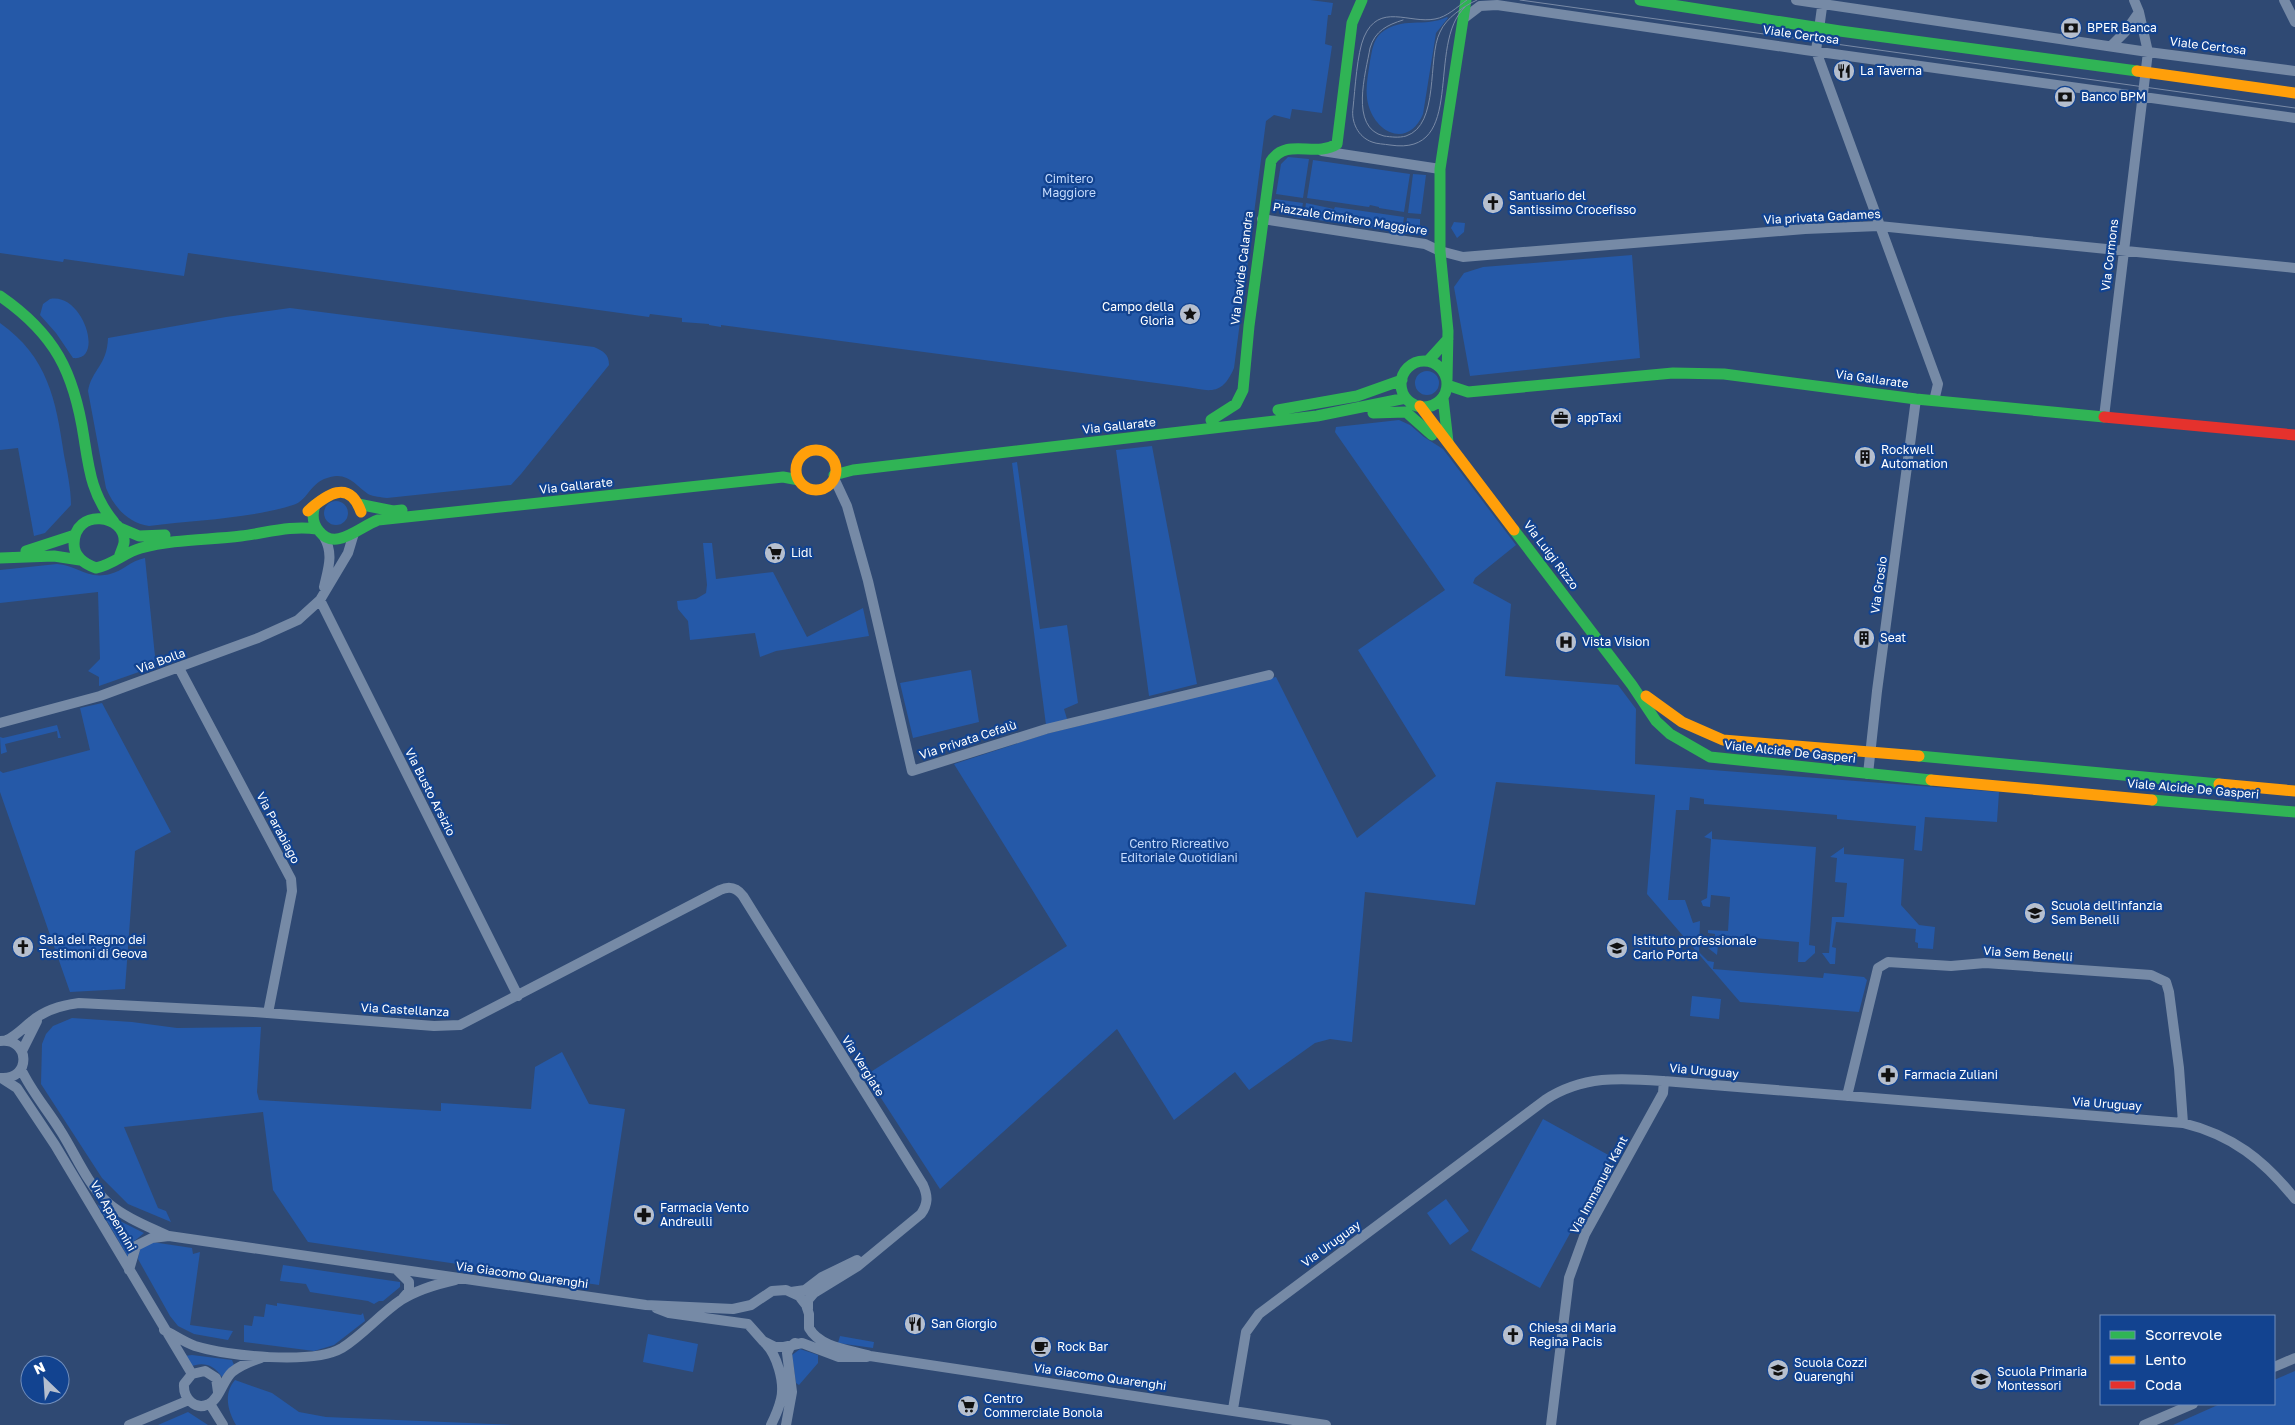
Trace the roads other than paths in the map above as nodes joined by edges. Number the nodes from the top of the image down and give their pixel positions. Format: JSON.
{"nodes":[{"id":1,"x":1362,"y":0,"type":"edge"},
{"id":2,"x":1466,"y":0,"type":"edge"},
{"id":3,"x":1640,"y":0,"type":"edge"},
{"id":4,"x":1796,"y":0,"type":"edge"},
{"id":5,"x":2134,"y":0,"type":"edge"},
{"id":6,"x":2284,"y":0,"type":"edge"},
{"id":7,"x":1822,"y":2,"type":"edge"},
{"id":8,"x":2139,"y":12,"type":"junction"},
{"id":9,"x":1462,"y":19,"type":"junction"},
{"id":10,"x":2295,"y":22,"type":"edge"},
{"id":11,"x":1818,"y":26,"type":"junction"},
{"id":12,"x":2110,"y":46,"type":"junction"},
{"id":13,"x":1816,"y":51,"type":"junction"},
{"id":14,"x":2148,"y":52,"type":"junction"},
{"id":15,"x":2295,"y":71,"type":"edge"},
{"id":16,"x":2146,"y":73,"type":"junction"},
{"id":17,"x":2295,"y":93,"type":"edge"},
{"id":18,"x":2142,"y":96,"type":"junction"},
{"id":19,"x":2295,"y":118,"type":"edge"},
{"id":20,"x":1321,"y":151,"type":"junction"},
{"id":21,"x":1440,"y":169,"type":"junction"},
{"id":22,"x":1262,"y":219,"type":"junction"},
{"id":23,"x":1879,"y":226,"type":"junction"},
{"id":24,"x":2124,"y":250,"type":"junction"},
{"id":25,"x":1440,"y":251,"type":"junction"},
{"id":26,"x":2295,"y":268,"type":"edge"},
{"id":27,"x":0,"y":296,"type":"edge"},
{"id":28,"x":1448,"y":340,"type":"junction"},
{"id":29,"x":1428,"y":361,"type":"junction"},
{"id":30,"x":1402,"y":380,"type":"junction"},
{"id":31,"x":1447,"y":382,"type":"junction"},
{"id":32,"x":1406,"y":398,"type":"junction"},
{"id":33,"x":1443,"y":398,"type":"junction"},
{"id":34,"x":1916,"y":399,"type":"junction"},
{"id":35,"x":1934,"y":401,"type":"junction"},
{"id":36,"x":1420,"y":406,"type":"junction"},
{"id":37,"x":1317,"y":416,"type":"junction"},
{"id":38,"x":2104,"y":417,"type":"junction"},
{"id":39,"x":1211,"y":420,"type":"junction"},
{"id":40,"x":2295,"y":435,"type":"edge"},
{"id":41,"x":1448,"y":442,"type":"junction"},
{"id":42,"x":834,"y":463,"type":"junction"},
{"id":43,"x":797,"y":467,"type":"junction"},
{"id":44,"x":88,"y":469,"type":"junction"},
{"id":45,"x":834,"y":476,"type":"junction"},
{"id":46,"x":799,"y":480,"type":"junction"},
{"id":47,"x":358,"y":504,"type":"junction"},
{"id":48,"x":316,"y":505,"type":"junction"},
{"id":49,"x":81,"y":525,"type":"junction"},
{"id":50,"x":117,"y":525,"type":"junction"},
{"id":51,"x":356,"y":531,"type":"junction"},
{"id":52,"x":320,"y":533,"type":"junction"},
{"id":53,"x":75,"y":535,"type":"junction"},
{"id":54,"x":0,"y":558,"type":"edge"},
{"id":55,"x":119,"y":558,"type":"junction"},
{"id":56,"x":80,"y":560,"type":"junction"},
{"id":57,"x":320,"y":600,"type":"junction"},
{"id":58,"x":179,"y":668,"type":"junction"},
{"id":59,"x":1269,"y":674,"type":"dead end"},
{"id":60,"x":1632,"y":685,"type":"junction"},
{"id":61,"x":0,"y":723,"type":"edge"},
{"id":62,"x":1871,"y":751,"type":"junction"},
{"id":63,"x":1868,"y":774,"type":"junction"},
{"id":64,"x":2295,"y":791,"type":"edge"},
{"id":65,"x":2295,"y":812,"type":"edge"},
{"id":66,"x":732,"y":888,"type":"joint"},
{"id":67,"x":518,"y":996,"type":"junction"},
{"id":68,"x":45,"y":1013,"type":"junction"},
{"id":69,"x":268,"y":1013,"type":"junction"},
{"id":70,"x":4,"y":1040,"type":"edge"},
{"id":71,"x":22,"y":1051,"type":"junction"},
{"id":72,"x":21,"y":1069,"type":"junction"},
{"id":73,"x":2,"y":1078,"type":"edge"},
{"id":74,"x":1664,"y":1081,"type":"junction"},
{"id":75,"x":1847,"y":1096,"type":"junction"},
{"id":76,"x":2183,"y":1123,"type":"junction"},
{"id":77,"x":88,"y":1179,"type":"joint"},
{"id":78,"x":2295,"y":1199,"type":"edge"},
{"id":79,"x":169,"y":1236,"type":"junction"},
{"id":80,"x":876,"y":1250,"type":"junction"},
{"id":81,"x":129,"y":1270,"type":"junction"},
{"id":82,"x":396,"y":1270,"type":"junction"},
{"id":83,"x":461,"y":1279,"type":"junction"},
{"id":84,"x":791,"y":1292,"type":"junction"},
{"id":85,"x":760,"y":1299,"type":"junction"},
{"id":86,"x":402,"y":1300,"type":"junction"},
{"id":87,"x":646,"y":1305,"type":"junction"},
{"id":88,"x":808,"y":1309,"type":"junction"},
{"id":89,"x":809,"y":1322,"type":"junction"},
{"id":90,"x":164,"y":1330,"type":"junction"},
{"id":91,"x":754,"y":1330,"type":"junction"},
{"id":92,"x":762,"y":1340,"type":"junction"},
{"id":93,"x":794,"y":1344,"type":"junction"},
{"id":94,"x":267,"y":1356,"type":"junction"},
{"id":95,"x":870,"y":1356,"type":"junction"},
{"id":96,"x":2295,"y":1358,"type":"edge"},
{"id":97,"x":2275,"y":1367,"type":"edge"},
{"id":98,"x":192,"y":1374,"type":"junction"},
{"id":99,"x":218,"y":1392,"type":"junction"},
{"id":100,"x":186,"y":1396,"type":"junction"},
{"id":101,"x":210,"y":1404,"type":"junction"},
{"id":102,"x":2192,"y":1405,"type":"edge"},
{"id":103,"x":1233,"y":1410,"type":"junction"},
{"id":104,"x":129,"y":1425,"type":"edge"},
{"id":105,"x":223,"y":1425,"type":"edge"},
{"id":106,"x":771,"y":1425,"type":"edge"},
{"id":107,"x":786,"y":1425,"type":"edge"},
{"id":108,"x":1326,"y":1425,"type":"edge"},
{"id":109,"x":1551,"y":1425,"type":"edge"},
{"id":110,"x":2144,"y":1425,"type":"edge"}],
"edges":[{"from":1,"to":20,"type":"main road"},
{"from":2,"to":9,"type":"main road","name":"Piazzale Cimitero Maggiore"},
{"from":3,"to":11,"type":"main road","name":"Viale Certosa"},
{"from":4,"to":7,"type":"street","name":"Viale Certosa"},
{"from":5,"to":8,"type":"street"},
{"from":6,"to":10,"type":"street"},
{"from":7,"to":11,"type":"street"},
{"from":7,"to":12,"type":"street","name":"Viale Certosa"},
{"from":8,"to":12,"type":"street"},
{"from":8,"to":14,"type":"street"},
{"from":9,"to":13,"type":"street","name":"Viale Certosa"},
{"from":9,"to":21,"type":"main road","name":"Piazzale Cimitero Maggiore"},
{"from":11,"to":13,"type":"street"},
{"from":11,"to":16,"type":"main road","name":"Viale Certosa"},
{"from":12,"to":14,"type":"street","name":"Viale Certosa"},
{"from":13,"to":18,"type":"street","name":"Viale Certosa"},
{"from":13,"to":23,"type":"street"},
{"from":14,"to":15,"type":"street","name":"Viale Certosa"},
{"from":14,"to":16,"type":"street"},
{"from":16,"to":17,"type":"main road","name":"Viale Certosa"},
{"from":16,"to":18,"type":"street"},
{"from":18,"to":19,"type":"street","name":"Viale Certosa"},
{"from":18,"to":24,"type":"street","name":"Via Cormons"},
{"from":20,"to":21,"type":"street"},
{"from":20,"to":22,"type":"main road","name":"Via Davide Calandra"},
{"from":21,"to":25,"type":"main road","name":"Piazzale Cimitero Maggiore"},
{"from":22,"to":25,"type":"street","name":"Piazzale Cimitero Maggiore"},
{"from":22,"to":39,"type":"main road","name":"Via Davide Calandra"},
{"from":23,"to":24,"type":"street","name":"Via privata Gadames"},
{"from":23,"to":25,"type":"street","name":"Via privata Gadames"},
{"from":23,"to":35,"type":"street"},
{"from":24,"to":26,"type":"street","name":"Via privata Gadames"},
{"from":24,"to":38,"type":"street","name":"Via Cormons"},
{"from":25,"to":28,"type":"main road"},
{"from":27,"to":44,"type":"main road"},
{"from":28,"to":29,"type":"main road"},
{"from":28,"to":31,"type":"main road"},
{"from":29,"to":30,"type":"main road","name":"Via Gallarate"},
{"from":29,"to":31,"type":"main road"},
{"from":30,"to":32,"type":"main road"},
{"from":30,"to":39,"type":"main road","name":"Via Gallarate"},
{"from":31,"to":33,"type":"main road"},
{"from":31,"to":34,"type":"main road","name":"Via Gallarate"},
{"from":32,"to":36,"type":"main road"},
{"from":32,"to":37,"type":"main road","name":"Via Gallarate"},
{"from":33,"to":36,"type":"main road"},
{"from":33,"to":41,"type":"main road"},
{"from":34,"to":35,"type":"main road","name":"Via Gallarate"},
{"from":34,"to":62,"type":"street","name":"Via Grosio"},
{"from":35,"to":38,"type":"main road","name":"Via Gallarate"},
{"from":36,"to":41,"type":"main road","name":"Via Luigi Rizzo"},
{"from":37,"to":41,"type":"main road"},
{"from":37,"to":45,"type":"main road","name":"Via Gallarate"},
{"from":38,"to":40,"type":"main road","name":"Via Gallarate"},
{"from":39,"to":42,"type":"main road","name":"Via Gallarate"},
{"from":41,"to":60,"type":"main road","name":"Via Luigi Rizzo"},
{"from":42,"to":43,"type":"main road"},
{"from":42,"to":45,"type":"main road"},
{"from":43,"to":46,"type":"main road"},
{"from":43,"to":47,"type":"main road","name":"Via Gallarate"},
{"from":44,"to":49,"type":"main road"},
{"from":44,"to":50,"type":"main road"},
{"from":45,"to":46,"type":"main road","name":"Via Gallarate"},
{"from":45,"to":59,"type":"street","name":"Via Privata Cefalù"},
{"from":46,"to":51,"type":"main road","name":"Via Gallarate"},
{"from":47,"to":48,"type":"main road","name":"Via Gallarate"},
{"from":47,"to":51,"type":"main road"},
{"from":48,"to":50,"type":"main road","name":"Via Gallarate"},
{"from":48,"to":52,"type":"main road"},
{"from":49,"to":50,"type":"main road","name":"Via Gallarate"},
{"from":49,"to":53,"type":"main road"},
{"from":50,"to":55,"type":"main road"},
{"from":51,"to":52,"type":"main road","name":"Via Gallarate"},
{"from":51,"to":57,"type":"street","name":"Via Bolla"},
{"from":52,"to":55,"type":"main road","name":"Via Gallarate"},
{"from":52,"to":57,"type":"street"},
{"from":53,"to":54,"type":"main road","name":"Via Gallarate"},
{"from":53,"to":56,"type":"main road"},
{"from":54,"to":56,"type":"main road","name":"Via Gallarate"},
{"from":55,"to":56,"type":"main road","name":"Via Gallarate"},
{"from":57,"to":58,"type":"street","name":"Via Bolla"},
{"from":57,"to":67,"type":"street","name":"Via Busto Arsizio"},
{"from":58,"to":61,"type":"street","name":"Via Bolla"},
{"from":58,"to":69,"type":"street","name":"Via Parabiago"},
{"from":60,"to":62,"type":"main road","name":"Viale Alcide De Gasperi"},
{"from":60,"to":63,"type":"main road","name":"Viale Alcide De Gasperi"},
{"from":62,"to":63,"type":"street","name":"Via Grosio"},
{"from":62,"to":64,"type":"main road","name":"Viale Alcide De Gasperi"},
{"from":63,"to":65,"type":"main road","name":"Viale Alcide De Gasperi"},
{"from":66,"to":67,"type":"street","name":"Via Castellanza"},
{"from":66,"to":80,"type":"street","name":"Via Vergiate"},
{"from":67,"to":69,"type":"street","name":"Via Castellanza"},
{"from":68,"to":69,"type":"street","name":"Via Castellanza"},
{"from":68,"to":70,"type":"street","name":"Via Castellanza"},
{"from":68,"to":71,"type":"street"},
{"from":70,"to":71,"type":"street","name":"Via Castellanza"},
{"from":71,"to":72,"type":"street"},
{"from":72,"to":73,"type":"street","name":"Via Appennini"},
{"from":72,"to":77,"type":"street","name":"Via Appennini"},
{"from":73,"to":81,"type":"street","name":"Via Appennini"},
{"from":74,"to":75,"type":"street","name":"Via Uruguay"},
{"from":74,"to":103,"type":"street","name":"Via Uruguay"},
{"from":74,"to":109,"type":"street","name":"Via Immanuel Kant"},
{"from":75,"to":76,"type":"street","name":"Via Uruguay"},
{"from":75,"to":76,"type":"street","name":"Via Sem Benelli"},
{"from":76,"to":78,"type":"street","name":"Via Uruguay"},
{"from":77,"to":79,"type":"street","name":"Via Giacomo Quarenghi"},
{"from":79,"to":81,"type":"street","name":"Via Giacomo Quarenghi"},
{"from":79,"to":82,"type":"street","name":"Via Giacomo Quarenghi"},
{"from":80,"to":84,"type":"street","name":"Via Vergiate"},
{"from":80,"to":88,"type":"street","name":"Via Vergiate"},
{"from":81,"to":90,"type":"street","name":"Via Appennini"},
{"from":82,"to":83,"type":"street","name":"Via Giacomo Quarenghi"},
{"from":82,"to":86,"type":"street"},
{"from":83,"to":86,"type":"street"},
{"from":83,"to":87,"type":"street","name":"Via Giacomo Quarenghi"},
{"from":84,"to":85,"type":"street","name":"Via Giacomo Quarenghi"},
{"from":84,"to":88,"type":"street"},
{"from":85,"to":87,"type":"street","name":"Via Giacomo Quarenghi"},
{"from":85,"to":91,"type":"street"},
{"from":86,"to":94,"type":"street"},
{"from":87,"to":91,"type":"street","name":"Via Giacomo Quarenghi"},
{"from":88,"to":89,"type":"street"},
{"from":89,"to":93,"type":"street"},
{"from":89,"to":95,"type":"street","name":"Via Giacomo Quarenghi"},
{"from":90,"to":94,"type":"street"},
{"from":90,"to":98,"type":"street","name":"Via Appennini"},
{"from":91,"to":92,"type":"street"},
{"from":92,"to":93,"type":"street","name":"Via Giacomo Quarenghi"},
{"from":92,"to":106,"type":"street"},
{"from":93,"to":95,"type":"street","name":"Via Giacomo Quarenghi"},
{"from":93,"to":107,"type":"street"},
{"from":94,"to":99,"type":"street"},
{"from":95,"to":103,"type":"street","name":"Via Giacomo Quarenghi"},
{"from":96,"to":97,"type":"street"},
{"from":98,"to":99,"type":"street"},
{"from":98,"to":100,"type":"street"},
{"from":99,"to":101,"type":"street"},
{"from":100,"to":101,"type":"street"},
{"from":100,"to":104,"type":"street"},
{"from":101,"to":105,"type":"street"},
{"from":102,"to":110,"type":"street"},
{"from":103,"to":108,"type":"street","name":"Via Giacomo Quarenghi"}]}
